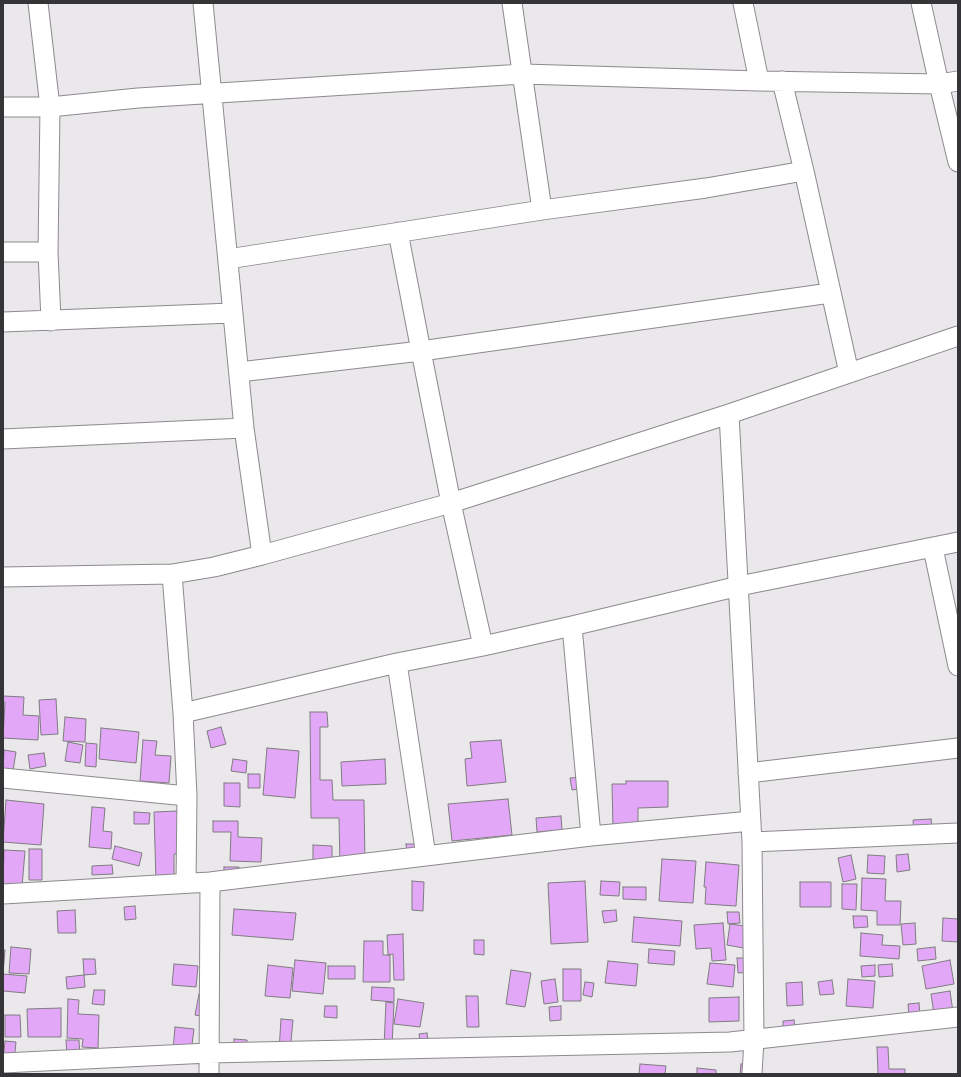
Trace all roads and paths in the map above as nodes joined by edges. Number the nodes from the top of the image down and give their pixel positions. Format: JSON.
{"nodes":[{"id":1,"x":38,"y":3,"type":"edge"},
{"id":2,"x":203,"y":3,"type":"edge"},
{"id":3,"x":512,"y":3,"type":"edge"},
{"id":4,"x":743,"y":3,"type":"edge"},
{"id":5,"x":922,"y":3,"type":"edge"},
{"id":6,"x":523,"y":74,"type":"junction"},
{"id":7,"x":760,"y":81,"type":"junction"},
{"id":8,"x":782,"y":81,"type":"junction"},
{"id":9,"x":958,"y":81,"type":"edge"},
{"id":10,"x":939,"y":84,"type":"junction"},
{"id":11,"x":212,"y":94,"type":"junction"},
{"id":12,"x":3,"y":107,"type":"edge"},
{"id":13,"x":50,"y":107,"type":"junction"},
{"id":14,"x":958,"y":162,"type":"edge"},
{"id":15,"x":804,"y":171,"type":"junction"},
{"id":16,"x":542,"y":210,"type":"junction"},
{"id":17,"x":398,"y":232,"type":"junction"},
{"id":18,"x":3,"y":252,"type":"edge"},
{"id":19,"x":48,"y":252,"type":"junction"},
{"id":20,"x":228,"y":259,"type":"junction"},
{"id":21,"x":830,"y":293,"type":"junction"},
{"id":22,"x":232,"y":313,"type":"junction"},
{"id":23,"x":50,"y":321,"type":"junction"},
{"id":24,"x":3,"y":322,"type":"edge"},
{"id":25,"x":958,"y":336,"type":"edge"},
{"id":26,"x":421,"y":351,"type":"junction"},
{"id":27,"x":239,"y":372,"type":"junction"},
{"id":28,"x":849,"y":373,"type":"junction"},
{"id":29,"x":729,"y":414,"type":"junction"},
{"id":30,"x":244,"y":428,"type":"junction"},
{"id":31,"x":3,"y":439,"type":"edge"},
{"id":32,"x":451,"y":503,"type":"junction"},
{"id":33,"x":958,"y":542,"type":"edge"},
{"id":34,"x":933,"y":548,"type":"junction"},
{"id":35,"x":262,"y":556,"type":"junction"},
{"id":36,"x":172,"y":574,"type":"junction"},
{"id":37,"x":3,"y":577,"type":"edge"},
{"id":38,"x":738,"y":586,"type":"junction"},
{"id":39,"x":572,"y":626,"type":"junction"},
{"id":40,"x":483,"y":646,"type":"junction"},
{"id":41,"x":398,"y":663,"type":"junction"},
{"id":42,"x":958,"y":666,"type":"edge"},
{"id":43,"x":184,"y":713,"type":"junction"},
{"id":44,"x":958,"y":748,"type":"edge"},
{"id":45,"x":748,"y":774,"type":"junction"},
{"id":46,"x":3,"y":778,"type":"edge"},
{"id":47,"x":187,"y":796,"type":"junction"},
{"id":48,"x":751,"y":821,"type":"junction"},
{"id":49,"x":958,"y":833,"type":"edge"},
{"id":50,"x":591,"y":836,"type":"junction"},
{"id":51,"x":752,"y":842,"type":"junction"},
{"id":52,"x":426,"y":856,"type":"junction"},
{"id":53,"x":210,"y":882,"type":"junction"},
{"id":54,"x":186,"y":883,"type":"junction"},
{"id":55,"x":3,"y":894,"type":"edge"},
{"id":56,"x":958,"y":1017,"type":"edge"},
{"id":57,"x":754,"y":1040,"type":"junction"},
{"id":58,"x":209,"y":1053,"type":"junction"},
{"id":59,"x":3,"y":1063,"type":"edge"},
{"id":60,"x":209,"y":1074,"type":"edge"},
{"id":61,"x":752,"y":1074,"type":"edge"}],
"edges":[{"from":1,"to":13,"type":"street"},
{"from":2,"to":11,"type":"street"},
{"from":3,"to":6,"type":"street"},
{"from":4,"to":7,"type":"street"},
{"from":5,"to":10,"type":"street"},
{"from":6,"to":7,"type":"street"},
{"from":6,"to":11,"type":"street"},
{"from":6,"to":16,"type":"street"},
{"from":7,"to":8,"type":"street"},
{"from":8,"to":10,"type":"street"},
{"from":8,"to":15,"type":"street"},
{"from":9,"to":10,"type":"street"},
{"from":10,"to":14,"type":"street"},
{"from":11,"to":13,"type":"street"},
{"from":11,"to":20,"type":"street"},
{"from":12,"to":13,"type":"street"},
{"from":13,"to":19,"type":"street"},
{"from":15,"to":16,"type":"street"},
{"from":15,"to":21,"type":"street"},
{"from":16,"to":17,"type":"street"},
{"from":17,"to":20,"type":"street"},
{"from":17,"to":26,"type":"street"},
{"from":18,"to":19,"type":"street"},
{"from":19,"to":23,"type":"street"},
{"from":20,"to":22,"type":"street"},
{"from":21,"to":26,"type":"street"},
{"from":21,"to":28,"type":"street"},
{"from":22,"to":23,"type":"street"},
{"from":22,"to":27,"type":"street"},
{"from":23,"to":24,"type":"street"},
{"from":25,"to":28,"type":"street"},
{"from":26,"to":27,"type":"street"},
{"from":26,"to":32,"type":"street"},
{"from":27,"to":30,"type":"street"},
{"from":28,"to":29,"type":"street"},
{"from":29,"to":32,"type":"street"},
{"from":29,"to":38,"type":"street"},
{"from":30,"to":31,"type":"street"},
{"from":30,"to":35,"type":"street"},
{"from":32,"to":35,"type":"street"},
{"from":32,"to":40,"type":"street"},
{"from":33,"to":34,"type":"street"},
{"from":34,"to":38,"type":"street"},
{"from":34,"to":42,"type":"street"},
{"from":35,"to":36,"type":"street"},
{"from":36,"to":37,"type":"street"},
{"from":36,"to":43,"type":"street"},
{"from":38,"to":39,"type":"street"},
{"from":38,"to":45,"type":"street"},
{"from":39,"to":40,"type":"street"},
{"from":39,"to":50,"type":"street"},
{"from":40,"to":41,"type":"street"},
{"from":41,"to":43,"type":"street"},
{"from":41,"to":52,"type":"street"},
{"from":43,"to":47,"type":"street"},
{"from":44,"to":45,"type":"street"},
{"from":45,"to":48,"type":"street"},
{"from":46,"to":47,"type":"street"},
{"from":47,"to":54,"type":"street"},
{"from":48,"to":50,"type":"street"},
{"from":48,"to":51,"type":"street"},
{"from":49,"to":51,"type":"street"},
{"from":50,"to":52,"type":"street"},
{"from":51,"to":57,"type":"street"},
{"from":52,"to":53,"type":"street"},
{"from":53,"to":54,"type":"street"},
{"from":53,"to":58,"type":"street"},
{"from":54,"to":55,"type":"street"},
{"from":56,"to":57,"type":"street"},
{"from":57,"to":58,"type":"street"},
{"from":57,"to":61,"type":"street"},
{"from":58,"to":59,"type":"street"},
{"from":58,"to":60,"type":"street"}]}
